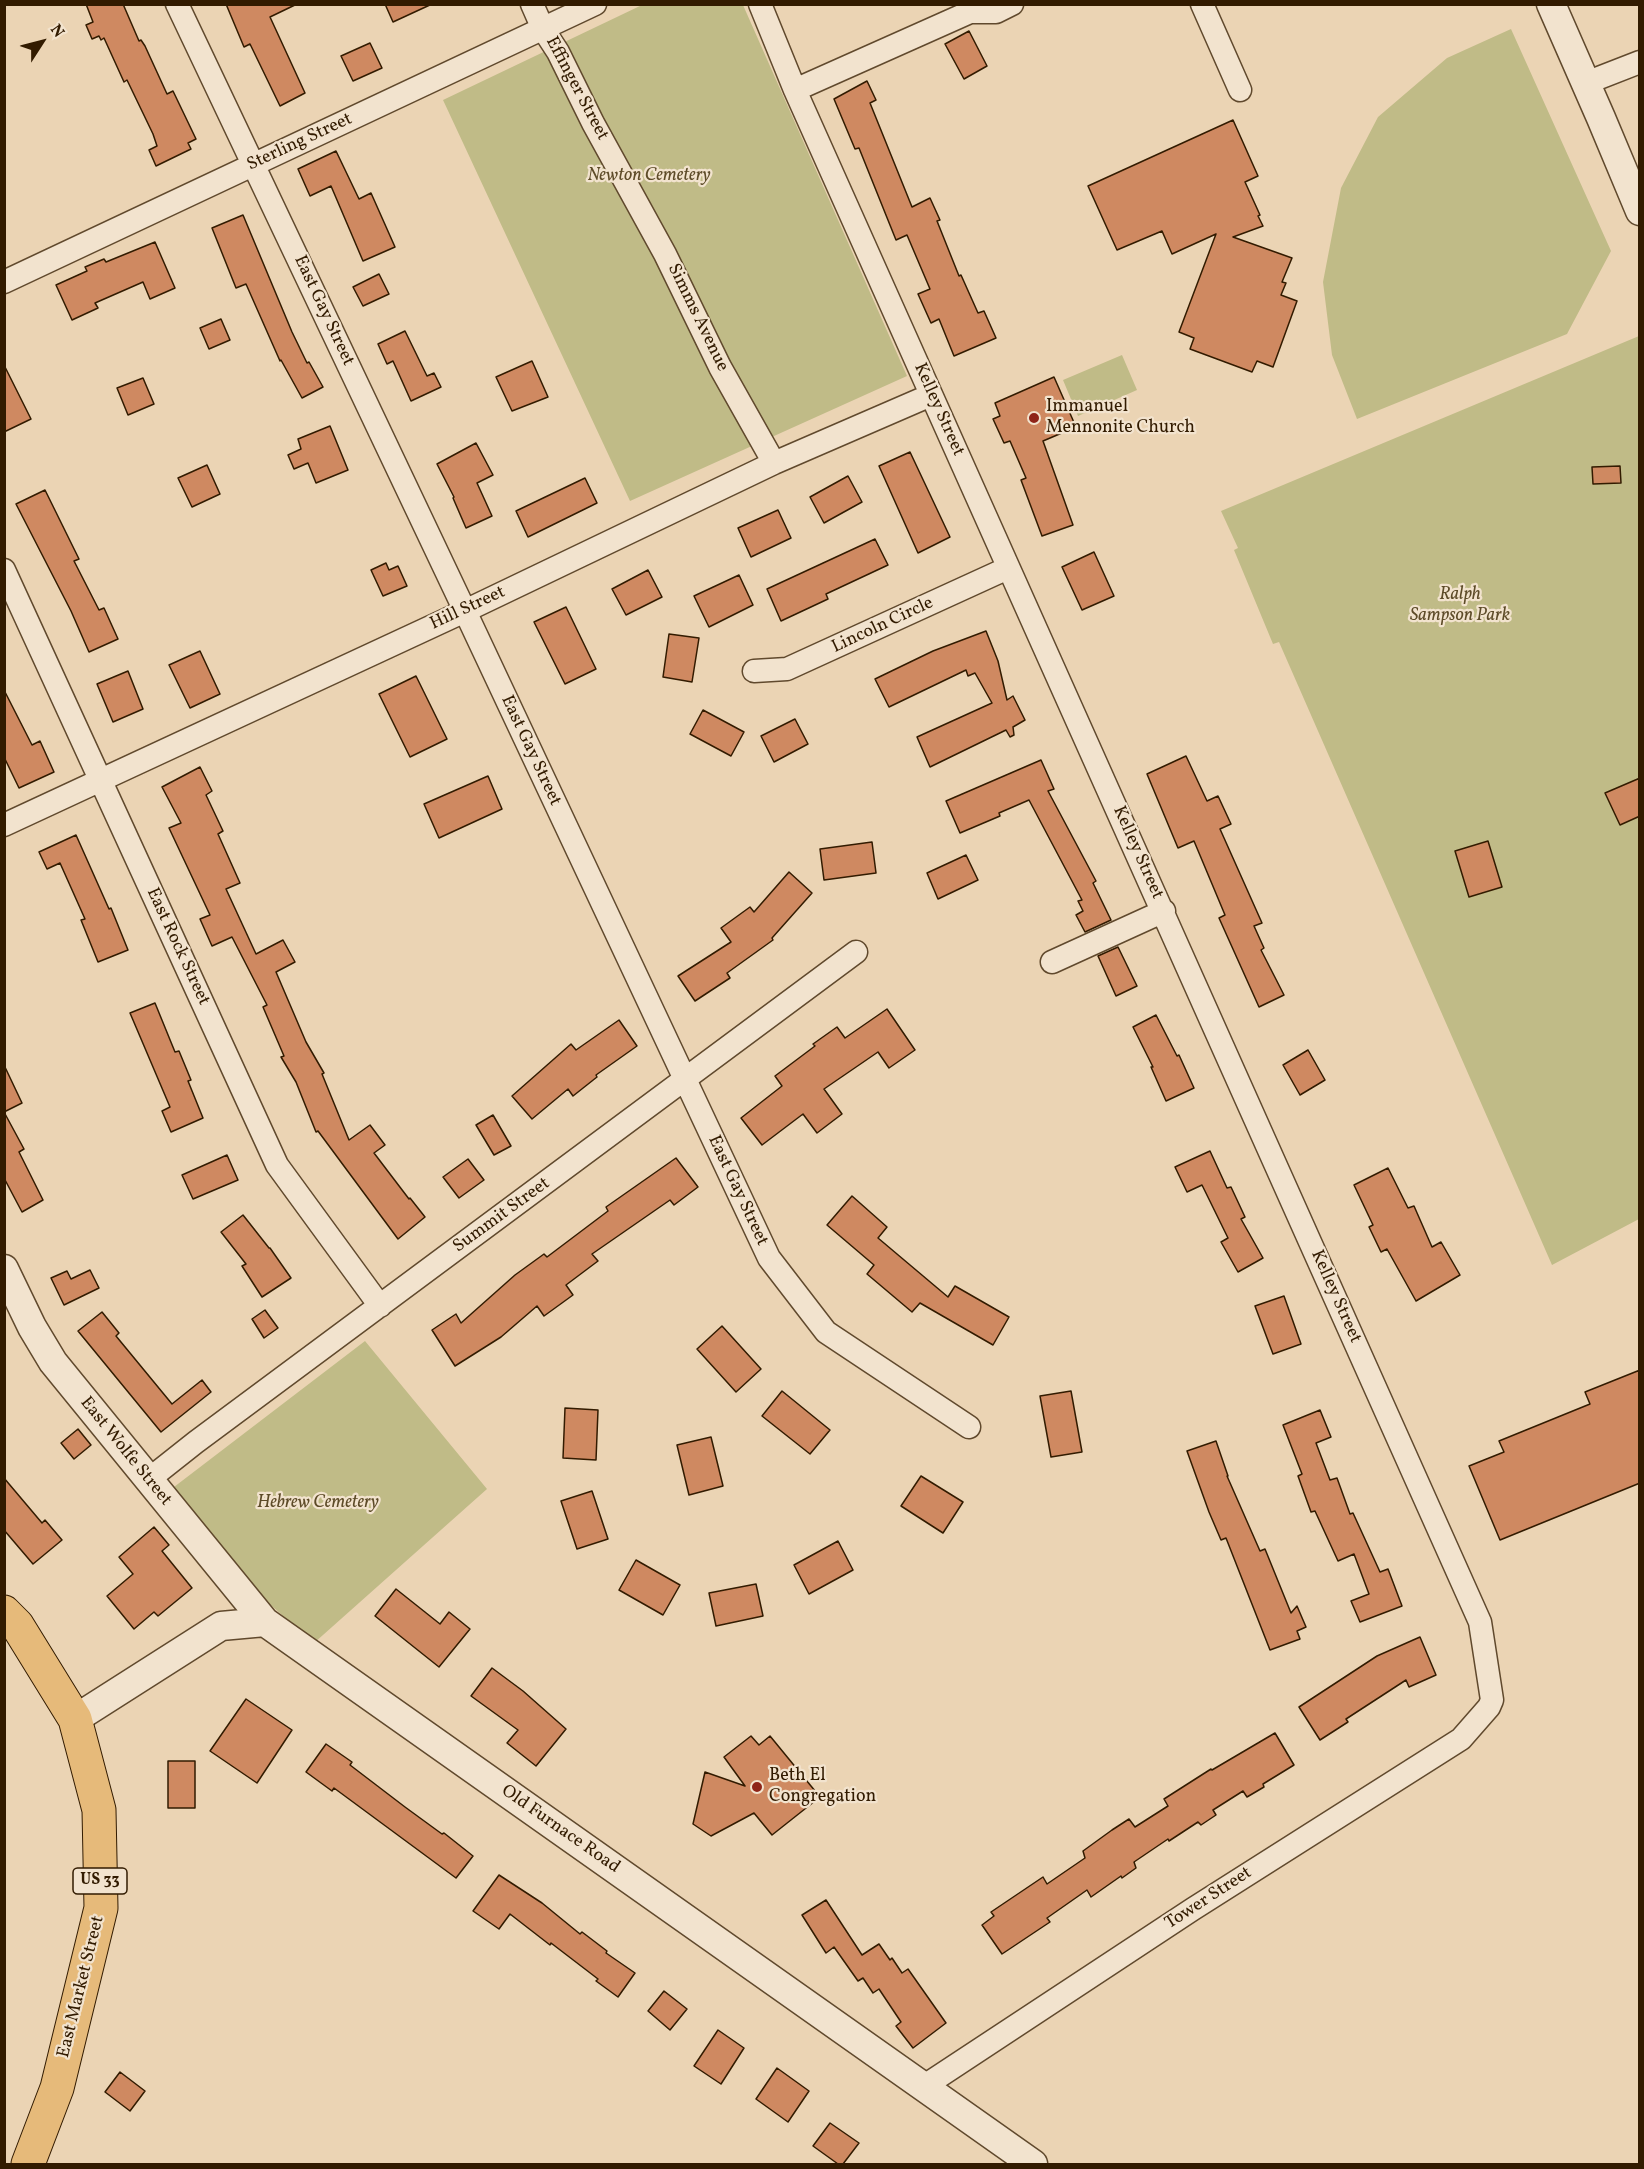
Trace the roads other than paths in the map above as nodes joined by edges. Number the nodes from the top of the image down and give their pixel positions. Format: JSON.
{"nodes":[{"id":1,"x":177,"y":4,"type":"edge"},
{"id":2,"x":532,"y":4,"type":"edge"},
{"id":3,"x":595,"y":4,"type":"edge"},
{"id":4,"x":760,"y":4,"type":"edge"},
{"id":5,"x":1012,"y":4,"type":"edge"},
{"id":6,"x":1202,"y":4,"type":"edge"},
{"id":7,"x":1551,"y":4,"type":"edge"},
{"id":8,"x":543,"y":29,"type":"junction"},
{"id":9,"x":1640,"y":62,"type":"edge"},
{"id":10,"x":1586,"y":83,"type":"junction"},
{"id":11,"x":795,"y":90,"type":"junction"},
{"id":12,"x":1240,"y":90,"type":"dead end"},
{"id":13,"x":254,"y":165,"type":"junction"},
{"id":14,"x":621,"y":173,"type":"joint"},
{"id":15,"x":1640,"y":211,"type":"edge"},
{"id":16,"x":4,"y":282,"type":"edge"},
{"id":17,"x":931,"y":395,"type":"junction"},
{"id":18,"x":774,"y":463,"type":"junction"},
{"id":19,"x":1008,"y":568,"type":"junction"},
{"id":20,"x":4,"y":570,"type":"edge"},
{"id":21,"x":465,"y":611,"type":"junction"},
{"id":22,"x":754,"y":671,"type":"dead end"},
{"id":23,"x":101,"y":780,"type":"junction"},
{"id":24,"x":4,"y":825,"type":"edge"},
{"id":25,"x":1164,"y":911,"type":"junction"},
{"id":26,"x":856,"y":952,"type":"dead end"},
{"id":27,"x":1052,"y":962,"type":"dead end"},
{"id":28,"x":685,"y":1081,"type":"junction"},
{"id":29,"x":4,"y":1269,"type":"edge"},
{"id":30,"x":380,"y":1306,"type":"junction"},
{"id":31,"x":969,"y":1427,"type":"dead end"},
{"id":32,"x":148,"y":1480,"type":"junction"},
{"id":33,"x":4,"y":1612,"type":"edge"},
{"id":34,"x":265,"y":1622,"type":"junction"},
{"id":35,"x":1489,"y":1707,"type":"joint"},
{"id":36,"x":75,"y":1719,"type":"junction"},
{"id":37,"x":925,"y":2088,"type":"junction"},
{"id":38,"x":28,"y":2164,"type":"edge"},
{"id":39,"x":1033,"y":2164,"type":"edge"}],
"edges":[{"from":1,"to":13,"type":"street","name":"East Gay Street"},
{"from":2,"to":8,"type":"street","name":"Effinger Street"},
{"from":3,"to":8,"type":"street","name":"Sterling Street"},
{"from":4,"to":11,"type":"street","name":"Kelley Street"},
{"from":5,"to":11,"type":"street"},
{"from":6,"to":12,"type":"street"},
{"from":7,"to":10,"type":"street"},
{"from":8,"to":13,"type":"street","name":"Sterling Street"},
{"from":8,"to":14,"type":"street","name":"Effinger Street"},
{"from":9,"to":10,"type":"street"},
{"from":10,"to":15,"type":"street"},
{"from":11,"to":17,"type":"street","name":"Kelley Street"},
{"from":13,"to":16,"type":"street","name":"Sterling Street"},
{"from":13,"to":21,"type":"street","name":"East Gay Street"},
{"from":14,"to":18,"type":"street","name":"Simms Avenue"},
{"from":17,"to":18,"type":"street","name":"Hill Street"},
{"from":17,"to":19,"type":"street","name":"Kelley Street"},
{"from":18,"to":21,"type":"street","name":"Hill Street"},
{"from":19,"to":22,"type":"street","name":"Lincoln Circle"},
{"from":19,"to":25,"type":"street","name":"Kelley Street"},
{"from":20,"to":23,"type":"street","name":"East Rock Street"},
{"from":21,"to":23,"type":"street","name":"Hill Street"},
{"from":21,"to":28,"type":"street","name":"East Gay Street"},
{"from":23,"to":24,"type":"street","name":"Hill Street"},
{"from":23,"to":30,"type":"street","name":"East Rock Street"},
{"from":25,"to":27,"type":"street"},
{"from":25,"to":35,"type":"street","name":"Kelley Street"},
{"from":26,"to":28,"type":"street","name":"Summit Street"},
{"from":28,"to":30,"type":"street","name":"Summit Street"},
{"from":28,"to":31,"type":"street","name":"East Gay Street"},
{"from":29,"to":32,"type":"street","name":"East Wolfe Street"},
{"from":30,"to":32,"type":"street","name":"Summit Street"},
{"from":32,"to":34,"type":"street","name":"East Wolfe Street"},
{"from":33,"to":36,"type":"main road","name":"East Market Street","number":"US 33"},
{"from":34,"to":36,"type":"street"},
{"from":34,"to":37,"type":"street","name":"Old Furnace Road"},
{"from":35,"to":37,"type":"street","name":"Tower Street"},
{"from":36,"to":38,"type":"main road","name":"East Market Street","number":"US 33"},
{"from":37,"to":39,"type":"street","name":"Old Furnace Road"}]}
